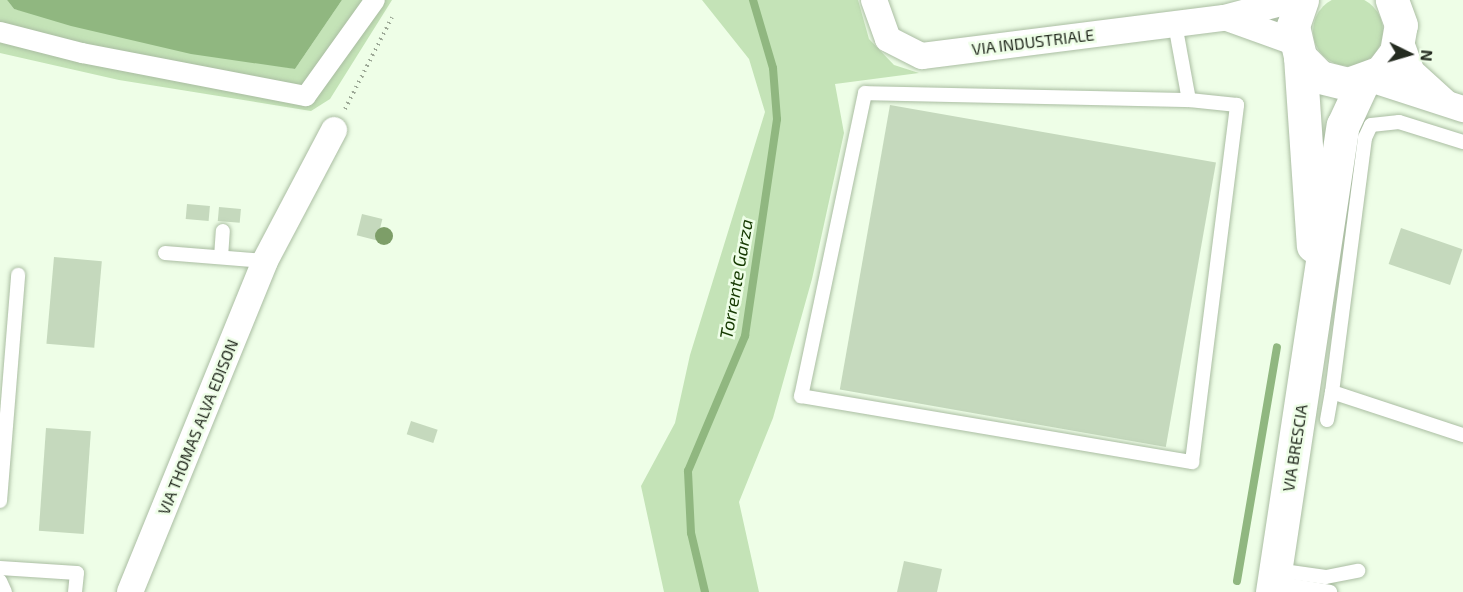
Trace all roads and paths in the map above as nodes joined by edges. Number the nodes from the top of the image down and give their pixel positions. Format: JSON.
{"nodes":[{"id":1,"x":375,"y":0,"type":"edge"},
{"id":2,"x":874,"y":0,"type":"edge"},
{"id":3,"x":1292,"y":0,"type":"edge"},
{"id":4,"x":1302,"y":0,"type":"edge"},
{"id":5,"x":1392,"y":0,"type":"edge"},
{"id":6,"x":394,"y":13,"type":"dead end"},
{"id":7,"x":1224,"y":18,"type":"junction"},
{"id":8,"x":1175,"y":24,"type":"junction"},
{"id":9,"x":0,"y":32,"type":"edge"},
{"id":10,"x":1400,"y":40,"type":"junction"},
{"id":11,"x":1297,"y":50,"type":"junction"},
{"id":12,"x":1366,"y":80,"type":"junction"},
{"id":13,"x":1189,"y":100,"type":"junction"},
{"id":14,"x":1458,"y":109,"type":"edge"},
{"id":15,"x":334,"y":130,"type":"joint"},
{"id":16,"x":1463,"y":142,"type":"edge"},
{"id":17,"x":223,"y":231,"type":"dead end"},
{"id":18,"x":165,"y":253,"type":"dead end"},
{"id":19,"x":221,"y":257,"type":"junction"},
{"id":20,"x":265,"y":261,"type":"junction"},
{"id":21,"x":18,"y":275,"type":"dead end"},
{"id":22,"x":1317,"y":304,"type":"junction"},
{"id":23,"x":0,"y":311,"type":"edge"},
{"id":24,"x":15,"y":312,"type":"junction"},
{"id":25,"x":1332,"y":392,"type":"junction"},
{"id":26,"x":1327,"y":420,"type":"dead end"},
{"id":27,"x":1463,"y":435,"type":"edge"},
{"id":28,"x":1,"y":473,"type":"edge"},
{"id":29,"x":0,"y":501,"type":"edge"},
{"id":30,"x":0,"y":568,"type":"edge"},
{"id":31,"x":1358,"y":570,"type":"dead end"},
{"id":32,"x":0,"y":581,"type":"edge"},
{"id":33,"x":1274,"y":582,"type":"edge"},
{"id":34,"x":4,"y":592,"type":"edge"},
{"id":35,"x":75,"y":592,"type":"edge"},
{"id":36,"x":130,"y":592,"type":"edge"},
{"id":37,"x":1330,"y":592,"type":"edge"}],
"edges":[{"from":1,"to":9,"type":"street"},
{"from":2,"to":8,"type":"street","name":"VIA INDUSTRIALE"},
{"from":3,"to":7,"type":"street","name":"VIA INDUSTRIALE"},
{"from":4,"to":11,"type":"main road","name":"VIA BRESCIA"},
{"from":5,"to":10,"type":"main road"},
{"from":6,"to":15,"type":"path"},
{"from":7,"to":8,"type":"street","name":"VIA INDUSTRIALE"},
{"from":7,"to":11,"type":"street","name":"VIA INDUSTRIALE"},
{"from":8,"to":13,"type":"lane"},
{"from":10,"to":12,"type":"main road","name":"VIA BRESCIA"},
{"from":10,"to":14,"type":"street"},
{"from":11,"to":12,"type":"main road"},
{"from":11,"to":22,"type":"main road","name":"VIA BRESCIA"},
{"from":12,"to":14,"type":"street"},
{"from":12,"to":22,"type":"main road","name":"VIA BRESCIA"},
{"from":13,"to":13,"type":"lane"},
{"from":15,"to":20,"type":"street","name":"VIA THOMAS ALVA EDISON"},
{"from":16,"to":25,"type":"lane"},
{"from":17,"to":19,"type":"lane"},
{"from":18,"to":19,"type":"lane"},
{"from":19,"to":20,"type":"lane"},
{"from":20,"to":36,"type":"street","name":"VIA THOMAS ALVA EDISON"},
{"from":21,"to":24,"type":"lane"},
{"from":22,"to":33,"type":"main road","name":"VIA BRESCIA"},
{"from":23,"to":24,"type":"lane"},
{"from":24,"to":28,"type":"lane"},
{"from":25,"to":26,"type":"lane"},
{"from":25,"to":27,"type":"lane"},
{"from":28,"to":29,"type":"lane"},
{"from":30,"to":35,"type":"lane"},
{"from":31,"to":33,"type":"lane"},
{"from":32,"to":34,"type":"lane"},
{"from":33,"to":37,"type":"lane"}]}
